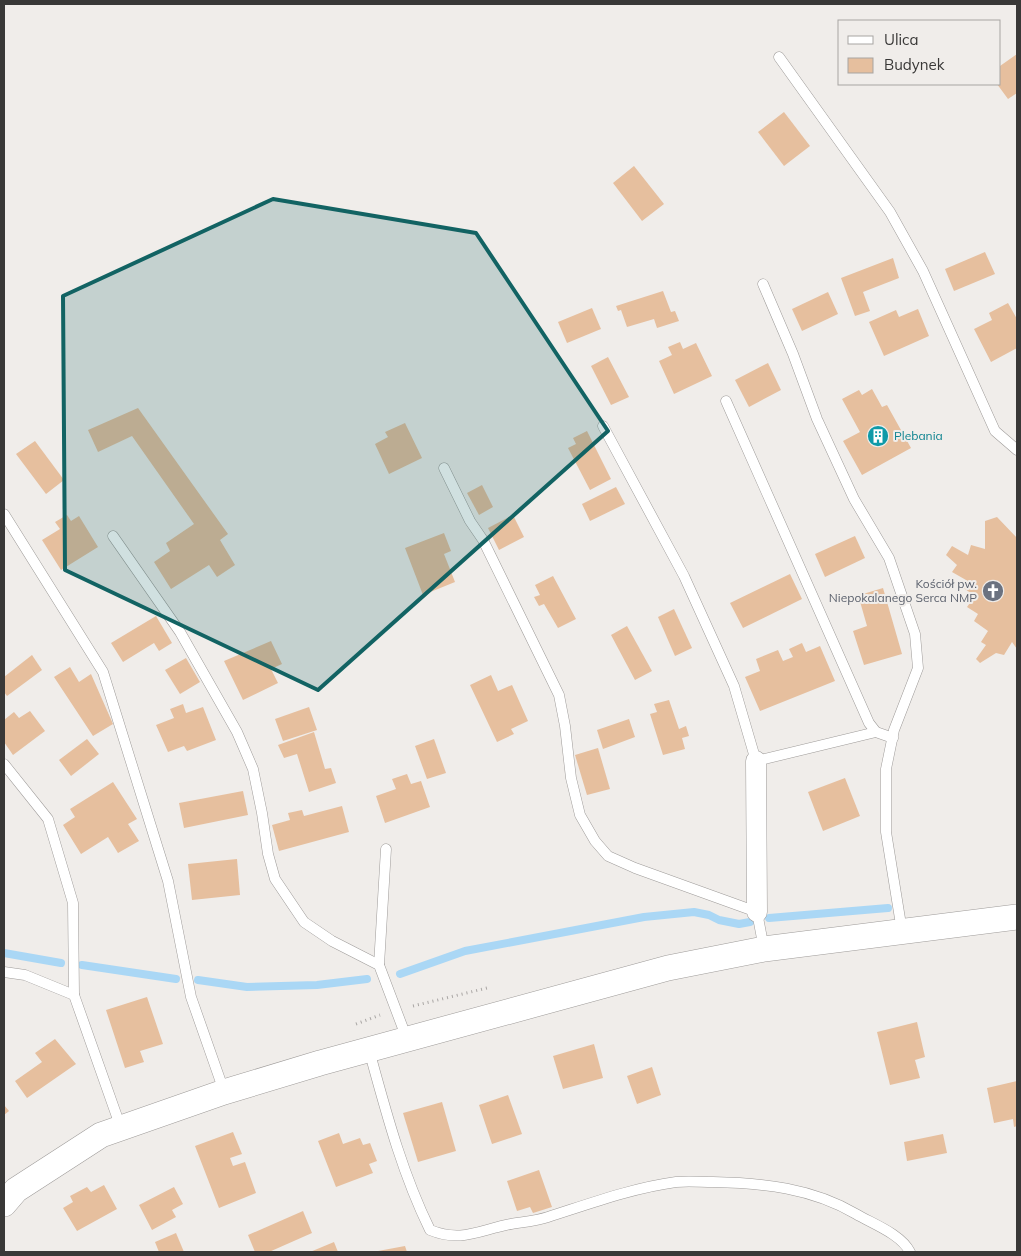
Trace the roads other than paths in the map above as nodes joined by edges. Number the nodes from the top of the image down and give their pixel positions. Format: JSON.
{"nodes":[{"id":1,"x":779,"y":57,"type":"dead end"},
{"id":2,"x":763,"y":284,"type":"dead end"},
{"id":3,"x":726,"y":401,"type":"dead end"},
{"id":4,"x":603,"y":426,"type":"dead end"},
{"id":5,"x":1017,"y":450,"type":"edge"},
{"id":6,"x":444,"y":468,"type":"dead end"},
{"id":7,"x":4,"y":514,"type":"edge"},
{"id":8,"x":113,"y":536,"type":"dead end"},
{"id":9,"x":876,"y":732,"type":"junction"},
{"id":10,"x":893,"y":738,"type":"junction"},
{"id":11,"x":756,"y":761,"type":"junction"},
{"id":12,"x":4,"y":764,"type":"edge"},
{"id":13,"x":386,"y":849,"type":"dead end"},
{"id":14,"x":757,"y":912,"type":"junction"},
{"id":15,"x":1017,"y":917,"type":"edge"},
{"id":16,"x":902,"y":931,"type":"junction"},
{"id":17,"x":764,"y":949,"type":"junction"},
{"id":18,"x":379,"y":965,"type":"junction"},
{"id":19,"x":4,"y":972,"type":"edge"},
{"id":20,"x":74,"y":995,"type":"junction"},
{"id":21,"x":407,"y":1039,"type":"junction"},
{"id":22,"x":368,"y":1050,"type":"junction"},
{"id":23,"x":224,"y":1092,"type":"junction"},
{"id":24,"x":121,"y":1128,"type":"junction"},
{"id":25,"x":4,"y":1204,"type":"edge"},
{"id":26,"x":910,"y":1252,"type":"edge"}],
"edges":[{"from":1,"to":5,"type":"lane"},
{"from":2,"to":10,"type":"lane"},
{"from":3,"to":9,"type":"lane"},
{"from":4,"to":11,"type":"lane"},
{"from":6,"to":14,"type":"lane"},
{"from":7,"to":23,"type":"lane"},
{"from":8,"to":18,"type":"lane"},
{"from":9,"to":10,"type":"lane"},
{"from":9,"to":11,"type":"lane"},
{"from":10,"to":16,"type":"lane"},
{"from":11,"to":14,"type":"street"},
{"from":12,"to":20,"type":"lane"},
{"from":13,"to":18,"type":"lane"},
{"from":14,"to":17,"type":"lane"},
{"from":15,"to":16,"type":"street"},
{"from":16,"to":17,"type":"street"},
{"from":17,"to":21,"type":"street"},
{"from":18,"to":21,"type":"lane"},
{"from":19,"to":20,"type":"lane"},
{"from":20,"to":24,"type":"lane"},
{"from":21,"to":22,"type":"street"},
{"from":22,"to":23,"type":"street"},
{"from":22,"to":26,"type":"lane"},
{"from":23,"to":24,"type":"street"},
{"from":24,"to":25,"type":"street"}]}
